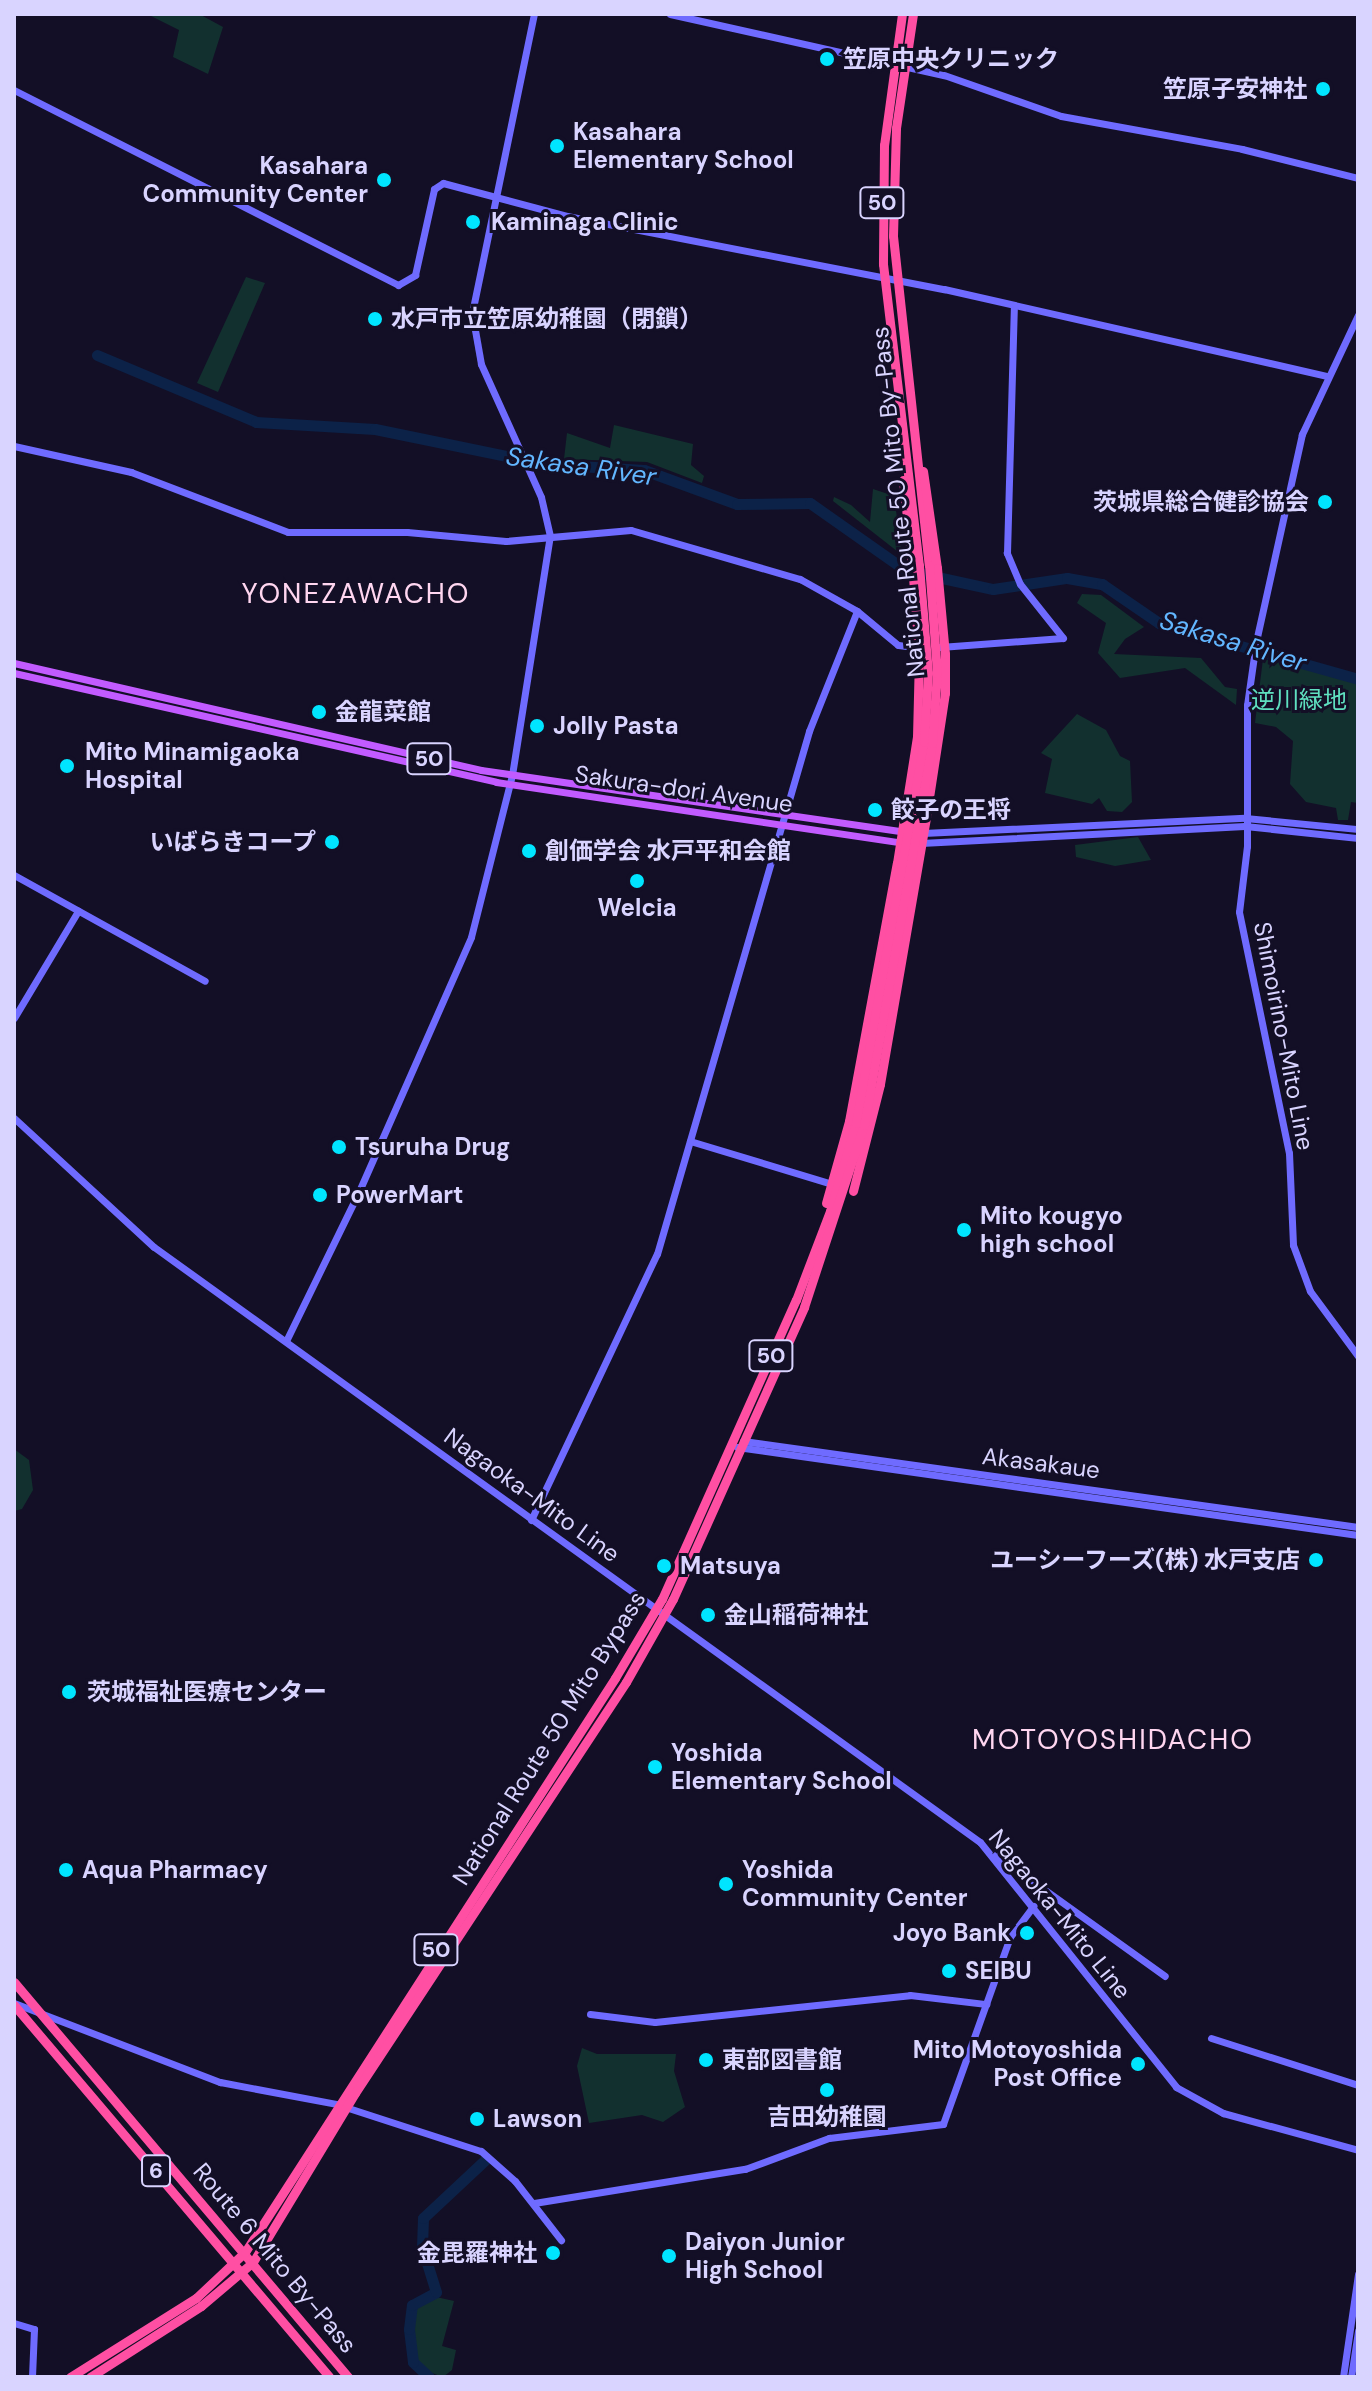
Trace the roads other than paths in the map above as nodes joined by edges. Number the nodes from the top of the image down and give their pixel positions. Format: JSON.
{"nodes":[{"id":1,"x":534,"y":14,"type":"edge"},
{"id":2,"x":670,"y":14,"type":"edge"},
{"id":3,"x":902,"y":14,"type":"edge"},
{"id":4,"x":913,"y":14,"type":"edge"},
{"id":5,"x":898,"y":64,"type":"junction"},
{"id":6,"x":14,"y":90,"type":"edge"},
{"id":7,"x":1358,"y":178,"type":"edge"},
{"id":8,"x":495,"y":197,"type":"junction"},
{"id":9,"x":890,"y":278,"type":"junction"},
{"id":10,"x":1014,"y":306,"type":"junction"},
{"id":11,"x":1358,"y":315,"type":"edge"},
{"id":12,"x":1326,"y":376,"type":"junction"},
{"id":13,"x":905,"y":415,"type":"junction"},
{"id":14,"x":14,"y":446,"type":"edge"},
{"id":15,"x":550,"y":536,"type":"junction"},
{"id":16,"x":924,"y":565,"type":"junction"},
{"id":17,"x":857,"y":611,"type":"junction"},
{"id":18,"x":14,"y":663,"type":"edge"},
{"id":19,"x":14,"y":673,"type":"edge"},
{"id":20,"x":510,"y":780,"type":"junction"},
{"id":21,"x":783,"y":820,"type":"junction"},
{"id":22,"x":1245,"y":822,"type":"junction"},
{"id":23,"x":1358,"y":829,"type":"edge"},
{"id":24,"x":902,"y":831,"type":"junction"},
{"id":25,"x":922,"y":838,"type":"junction"},
{"id":26,"x":1358,"y":838,"type":"edge"},
{"id":27,"x":900,"y":843,"type":"junction"},
{"id":28,"x":14,"y":875,"type":"edge"},
{"id":29,"x":78,"y":911,"type":"junction"},
{"id":30,"x":205,"y":981,"type":"dead end"},
{"id":31,"x":14,"y":1018,"type":"edge"},
{"id":32,"x":14,"y":1118,"type":"edge"},
{"id":33,"x":860,"y":1124,"type":"junction"},
{"id":34,"x":690,"y":1141,"type":"junction"},
{"id":35,"x":832,"y":1184,"type":"junction"},
{"id":36,"x":820,"y":1267,"type":"junction"},
{"id":37,"x":809,"y":1269,"type":"junction"},
{"id":38,"x":286,"y":1341,"type":"junction"},
{"id":39,"x":1358,"y":1356,"type":"edge"},
{"id":40,"x":746,"y":1440,"type":"junction"},
{"id":41,"x":733,"y":1443,"type":"junction"},
{"id":42,"x":741,"y":1451,"type":"junction"},
{"id":43,"x":531,"y":1520,"type":"junction"},
{"id":44,"x":1358,"y":1527,"type":"edge"},
{"id":45,"x":1358,"y":1535,"type":"edge"},
{"id":46,"x":660,"y":1613,"type":"junction"},
{"id":47,"x":990,"y":1851,"type":"junction"},
{"id":48,"x":1033,"y":1906,"type":"junction"},
{"id":49,"x":1165,"y":1976,"type":"dead end"},
{"id":50,"x":14,"y":1982,"type":"edge"},
{"id":51,"x":14,"y":2004,"type":"edge"},
{"id":52,"x":986,"y":2004,"type":"junction"},
{"id":53,"x":39,"y":2011,"type":"junction"},
{"id":54,"x":590,"y":2014,"type":"dead end"},
{"id":55,"x":1211,"y":2038,"type":"dead end"},
{"id":56,"x":1358,"y":2085,"type":"edge"},
{"id":57,"x":341,"y":2106,"type":"junction"},
{"id":58,"x":1358,"y":2150,"type":"edge"},
{"id":59,"x":534,"y":2203,"type":"junction"},
{"id":60,"x":561,"y":2240,"type":"dead end"},
{"id":61,"x":245,"y":2252,"type":"junction"},
{"id":62,"x":253,"y":2262,"type":"junction"},
{"id":63,"x":234,"y":2264,"type":"junction"},
{"id":64,"x":242,"y":2273,"type":"junction"},
{"id":65,"x":1358,"y":2274,"type":"edge"},
{"id":66,"x":14,"y":2323,"type":"edge"},
{"id":67,"x":1358,"y":2331,"type":"edge"},
{"id":68,"x":32,"y":2377,"type":"edge"},
{"id":69,"x":70,"y":2377,"type":"edge"},
{"id":70,"x":90,"y":2377,"type":"edge"},
{"id":71,"x":329,"y":2377,"type":"edge"},
{"id":72,"x":348,"y":2377,"type":"edge"},
{"id":73,"x":1343,"y":2377,"type":"edge"},
{"id":74,"x":1351,"y":2377,"type":"edge"}],
"edges":[{"from":1,"to":8,"type":"street"},
{"from":2,"to":5,"type":"street"},
{"from":3,"to":5,"type":"highway","name":"National Route 50 Mito By-Pass","number":"50"},
{"from":4,"to":5,"type":"highway","name":"National Route 50 Mito By-Pass","number":"50"},
{"from":5,"to":7,"type":"street"},
{"from":5,"to":9,"type":"highway","name":"National Route 50 Mito By-Pass","number":"50"},
{"from":6,"to":8,"type":"street"},
{"from":8,"to":9,"type":"street"},
{"from":8,"to":15,"type":"street"},
{"from":9,"to":10,"type":"street"},
{"from":9,"to":13,"type":"highway","name":"National Route 50 Mito By-Pass","number":"50"},
{"from":10,"to":12,"type":"street"},
{"from":10,"to":17,"type":"street"},
{"from":11,"to":12,"type":"street"},
{"from":12,"to":22,"type":"street","name":"Shimoirino-Mito Line"},
{"from":13,"to":16,"type":"highway","name":"National Route 50 Mito By-Pass","number":"50"},
{"from":13,"to":16,"type":"highway"},
{"from":14,"to":15,"type":"street"},
{"from":15,"to":17,"type":"street"},
{"from":15,"to":20,"type":"street"},
{"from":16,"to":24,"type":"highway","bridge":true},
{"from":16,"to":25,"type":"highway","bridge":true},
{"from":16,"to":33,"type":"highway","name":"National Route 50 Mito By-Pass","number":"50","bridge":true},
{"from":17,"to":21,"type":"street"},
{"from":18,"to":20,"type":"main road","name":"Sakura-dori Avenue","number":"50"},
{"from":19,"to":20,"type":"main road","name":"Sakura-dori Avenue","number":"50"},
{"from":20,"to":21,"type":"main road","name":"Sakura-dori Avenue","number":"50"},
{"from":20,"to":38,"type":"street"},
{"from":21,"to":24,"type":"main road","name":"Sakura-dori Avenue","number":"50"},
{"from":21,"to":27,"type":"main road","name":"Sakura-dori Avenue","number":"50"},
{"from":21,"to":34,"type":"street"},
{"from":22,"to":23,"type":"street","name":"Sakura-dori Avenue"},
{"from":22,"to":25,"type":"street","name":"Sakura-dori Avenue"},
{"from":22,"to":26,"type":"street","name":"Sakura-dori Avenue"},
{"from":22,"to":39,"type":"street","name":"Shimoirino-Mito Line"},
{"from":24,"to":25,"type":"main road","name":"Sakura-dori Avenue","number":"50"},
{"from":24,"to":27,"type":"highway"},
{"from":25,"to":27,"type":"main road","name":"Sakura-dori Avenue","number":"50"},
{"from":25,"to":36,"type":"highway"},
{"from":27,"to":35,"type":"highway"},
{"from":28,"to":29,"type":"street"},
{"from":29,"to":30,"type":"street"},
{"from":29,"to":31,"type":"street"},
{"from":32,"to":38,"type":"street","name":"Nagaoka-Mito Line"},
{"from":33,"to":36,"type":"highway","number":"50"},
{"from":33,"to":37,"type":"highway","name":"National Route 50 Mito Bypass","number":"50"},
{"from":34,"to":35,"type":"street"},
{"from":34,"to":43,"type":"street"},
{"from":35,"to":37,"type":"highway"},
{"from":36,"to":40,"type":"highway","number":"50"},
{"from":37,"to":41,"type":"highway","name":"National Route 50 Mito Bypass","number":"50"},
{"from":38,"to":43,"type":"street","name":"Nagaoka-Mito Line"},
{"from":40,"to":41,"type":"street"},
{"from":40,"to":42,"type":"highway","number":"50"},
{"from":40,"to":44,"type":"street","name":"Akasakaue"},
{"from":41,"to":42,"type":"street"},
{"from":41,"to":46,"type":"highway","name":"National Route 50 Mito Bypass","number":"50"},
{"from":42,"to":45,"type":"street","name":"Akasakaue"},
{"from":42,"to":46,"type":"highway","name":"National Route 50 Mito Bypass","number":"50"},
{"from":43,"to":46,"type":"street","name":"Nagaoka-Mito Line"},
{"from":46,"to":47,"type":"street","name":"Nagaoka-Mito Line"},
{"from":46,"to":57,"type":"highway","name":"National Route 50 Mito Bypass","number":"50"},
{"from":47,"to":48,"type":"street","name":"Nagaoka-Mito Line"},
{"from":47,"to":49,"type":"street"},
{"from":48,"to":52,"type":"street"},
{"from":48,"to":58,"type":"street","name":"Nagaoka-Mito Line"},
{"from":50,"to":53,"type":"highway","name":"Route 6 Mito By-Pass","number":"6"},
{"from":51,"to":53,"type":"street"},
{"from":51,"to":63,"type":"highway","name":"Route 6 Mito By-Pass","number":"6"},
{"from":52,"to":54,"type":"street"},
{"from":52,"to":59,"type":"street"},
{"from":53,"to":57,"type":"street"},
{"from":53,"to":61,"type":"highway","name":"Route 6 Mito By-Pass","number":"6"},
{"from":55,"to":56,"type":"street"},
{"from":57,"to":59,"type":"street"},
{"from":57,"to":61,"type":"highway","name":"National Route 50 Mito Bypass","number":"50"},
{"from":57,"to":62,"type":"highway","name":"National Route 50 Mito Bypass","number":"50"},
{"from":59,"to":60,"type":"street"},
{"from":61,"to":62,"type":"highway","name":"Route 6 Mito By-Pass","number":"6"},
{"from":61,"to":63,"type":"highway","name":"National Route 50 Mito Bypass"},
{"from":62,"to":64,"type":"highway","number":"50"},
{"from":62,"to":72,"type":"highway","name":"Route 6 Mito By-Pass","number":"6"},
{"from":63,"to":64,"type":"highway","name":"Route 6 Mito By-Pass","number":"6"},
{"from":63,"to":69,"type":"highway","name":"National Route 50 Mito Bypass"},
{"from":64,"to":70,"type":"highway"},
{"from":64,"to":71,"type":"highway","name":"Route 6 Mito By-Pass","number":"6"},
{"from":65,"to":73,"type":"street"},
{"from":66,"to":68,"type":"street"},
{"from":67,"to":74,"type":"street"}]}
